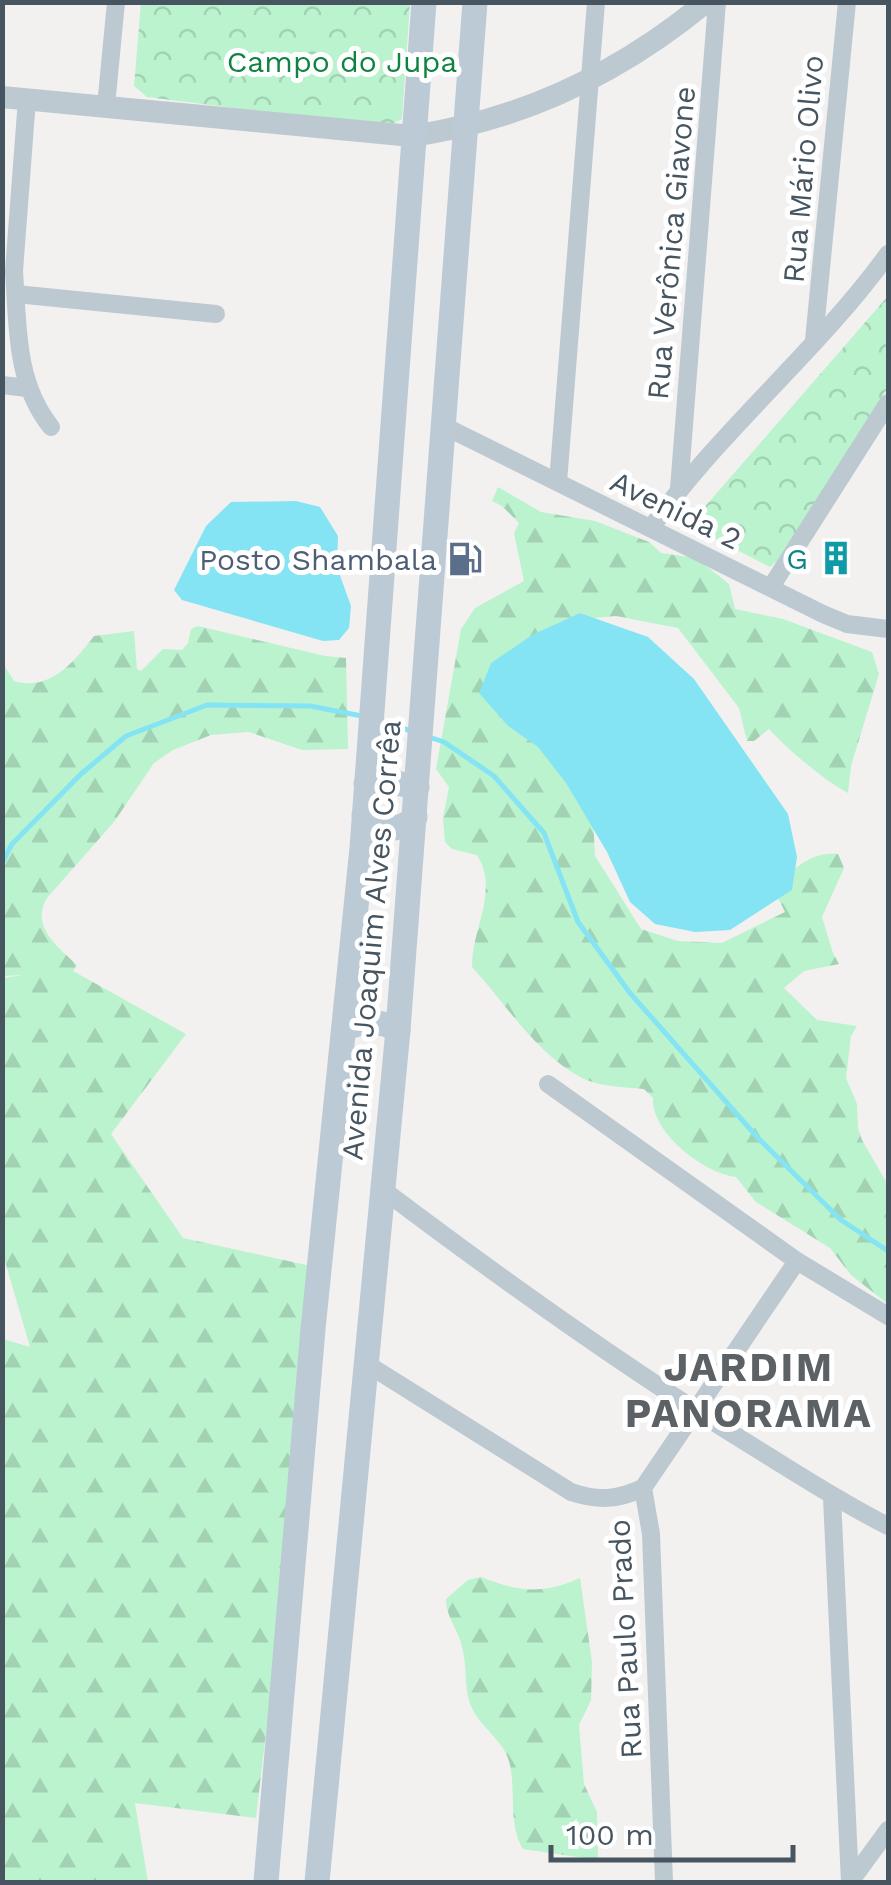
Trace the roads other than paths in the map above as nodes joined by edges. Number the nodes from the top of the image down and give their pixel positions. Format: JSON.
{"nodes":[{"id":1,"x":116,"y":2,"type":"edge"},
{"id":2,"x":424,"y":2,"type":"edge"},
{"id":3,"x":475,"y":2,"type":"edge"},
{"id":4,"x":596,"y":2,"type":"edge"},
{"id":5,"x":706,"y":2,"type":"edge"},
{"id":6,"x":717,"y":2,"type":"edge"},
{"id":7,"x":847,"y":2,"type":"edge"},
{"id":8,"x":857,"y":2,"type":"edge"},
{"id":9,"x":844,"y":31,"type":"junction"},
{"id":10,"x":588,"y":81,"type":"junction"},
{"id":11,"x":2,"y":97,"type":"edge"},
{"id":12,"x":27,"y":99,"type":"junction"},
{"id":13,"x":106,"y":106,"type":"junction"},
{"id":14,"x":463,"y":128,"type":"junction"},
{"id":15,"x":412,"y":136,"type":"junction"},
{"id":16,"x":888,"y":254,"type":"edge"},
{"id":17,"x":16,"y":294,"type":"junction"},
{"id":18,"x":216,"y":314,"type":"dead end"},
{"id":19,"x":814,"y":341,"type":"junction"},
{"id":20,"x":2,"y":385,"type":"edge"},
{"id":21,"x":27,"y":388,"type":"junction"},
{"id":22,"x":888,"y":403,"type":"edge"},
{"id":23,"x":444,"y":426,"type":"junction"},
{"id":24,"x":51,"y":427,"type":"dead end"},
{"id":25,"x":558,"y":482,"type":"junction"},
{"id":26,"x":679,"y":488,"type":"junction"},
{"id":27,"x":650,"y":528,"type":"junction"},
{"id":28,"x":771,"y":587,"type":"junction"},
{"id":29,"x":888,"y":628,"type":"edge"},
{"id":30,"x":366,"y":784,"type":"junction"},
{"id":31,"x":417,"y":787,"type":"junction"},
{"id":32,"x":364,"y":816,"type":"junction"},
{"id":33,"x":415,"y":818,"type":"junction"},
{"id":34,"x":345,"y":1030,"type":"junction"},
{"id":35,"x":398,"y":1030,"type":"junction"},
{"id":36,"x":548,"y":1084,"type":"dead end"},
{"id":37,"x":382,"y":1189,"type":"junction"},
{"id":38,"x":798,"y":1261,"type":"junction"},
{"id":39,"x":888,"y":1316,"type":"edge"},
{"id":40,"x":367,"y":1364,"type":"junction"},
{"id":41,"x":696,"y":1412,"type":"junction"},
{"id":42,"x":643,"y":1488,"type":"junction"},
{"id":43,"x":832,"y":1498,"type":"junction"},
{"id":44,"x":888,"y":1526,"type":"edge"},
{"id":45,"x":888,"y":1830,"type":"edge"},
{"id":46,"x":266,"y":1882,"type":"edge"},
{"id":47,"x":317,"y":1882,"type":"edge"},
{"id":48,"x":664,"y":1882,"type":"edge"},
{"id":49,"x":850,"y":1882,"type":"edge"}],
"edges":[{"from":1,"to":13,"type":"street"},
{"from":2,"to":15,"type":"main road","name":"Avenida Joaquim Alves Corrêa"},
{"from":3,"to":14,"type":"main road","name":"Avenida Joaquim Alves Corrêa"},
{"from":4,"to":10,"type":"street"},
{"from":5,"to":10,"type":"street"},
{"from":6,"to":26,"type":"street","name":"Rua Verônica Giavone"},
{"from":7,"to":9,"type":"street","name":"Rua Mário Olivo"},
{"from":8,"to":9,"type":"street"},
{"from":9,"to":19,"type":"street","name":"Rua Mário Olivo"},
{"from":10,"to":14,"type":"street"},
{"from":10,"to":25,"type":"street"},
{"from":11,"to":12,"type":"street"},
{"from":12,"to":13,"type":"street"},
{"from":12,"to":17,"type":"street"},
{"from":13,"to":15,"type":"street"},
{"from":14,"to":15,"type":"street"},
{"from":14,"to":23,"type":"main road","name":"Avenida Joaquim Alves Corrêa"},
{"from":15,"to":30,"type":"main road","name":"Avenida Joaquim Alves Corrêa"},
{"from":16,"to":19,"type":"street"},
{"from":17,"to":18,"type":"street"},
{"from":17,"to":21,"type":"street"},
{"from":19,"to":26,"type":"street"},
{"from":20,"to":21,"type":"street"},
{"from":21,"to":24,"type":"street"},
{"from":22,"to":28,"type":"street"},
{"from":23,"to":25,"type":"street","name":"Avenida 2"},
{"from":23,"to":31,"type":"main road","name":"Avenida Joaquim Alves Corrêa"},
{"from":25,"to":27,"type":"street","name":"Avenida 2"},
{"from":26,"to":27,"type":"street"},
{"from":27,"to":28,"type":"street","name":"Avenida 2"},
{"from":28,"to":29,"type":"street","name":"Avenida 2"},
{"from":30,"to":31,"type":"main road"},
{"from":30,"to":32,"type":"main road","name":"Avenida Joaquim Alves Corrêa"},
{"from":31,"to":33,"type":"main road","name":"Avenida Joaquim Alves Corrêa"},
{"from":32,"to":33,"type":"main road"},
{"from":32,"to":34,"type":"main road","name":"Avenida Joaquim Alves Corrêa"},
{"from":33,"to":35,"type":"main road","name":"Avenida Joaquim Alves Corrêa"},
{"from":34,"to":35,"type":"main road"},
{"from":34,"to":46,"type":"main road","name":"Avenida Joaquim Alves Corrêa"},
{"from":35,"to":37,"type":"main road","name":"Avenida Joaquim Alves Corrêa"},
{"from":36,"to":38,"type":"street"},
{"from":37,"to":40,"type":"main road","name":"Avenida Joaquim Alves Corrêa"},
{"from":37,"to":41,"type":"street"},
{"from":38,"to":39,"type":"street"},
{"from":38,"to":41,"type":"street","name":"Rua Paulo Prado"},
{"from":40,"to":42,"type":"street"},
{"from":40,"to":47,"type":"main road","name":"Avenida Joaquim Alves Corrêa"},
{"from":41,"to":42,"type":"street","name":"Rua Paulo Prado"},
{"from":41,"to":43,"type":"street"},
{"from":42,"to":48,"type":"street","name":"Rua Paulo Prado"},
{"from":43,"to":44,"type":"street"},
{"from":43,"to":49,"type":"street"},
{"from":45,"to":49,"type":"street"}]}
